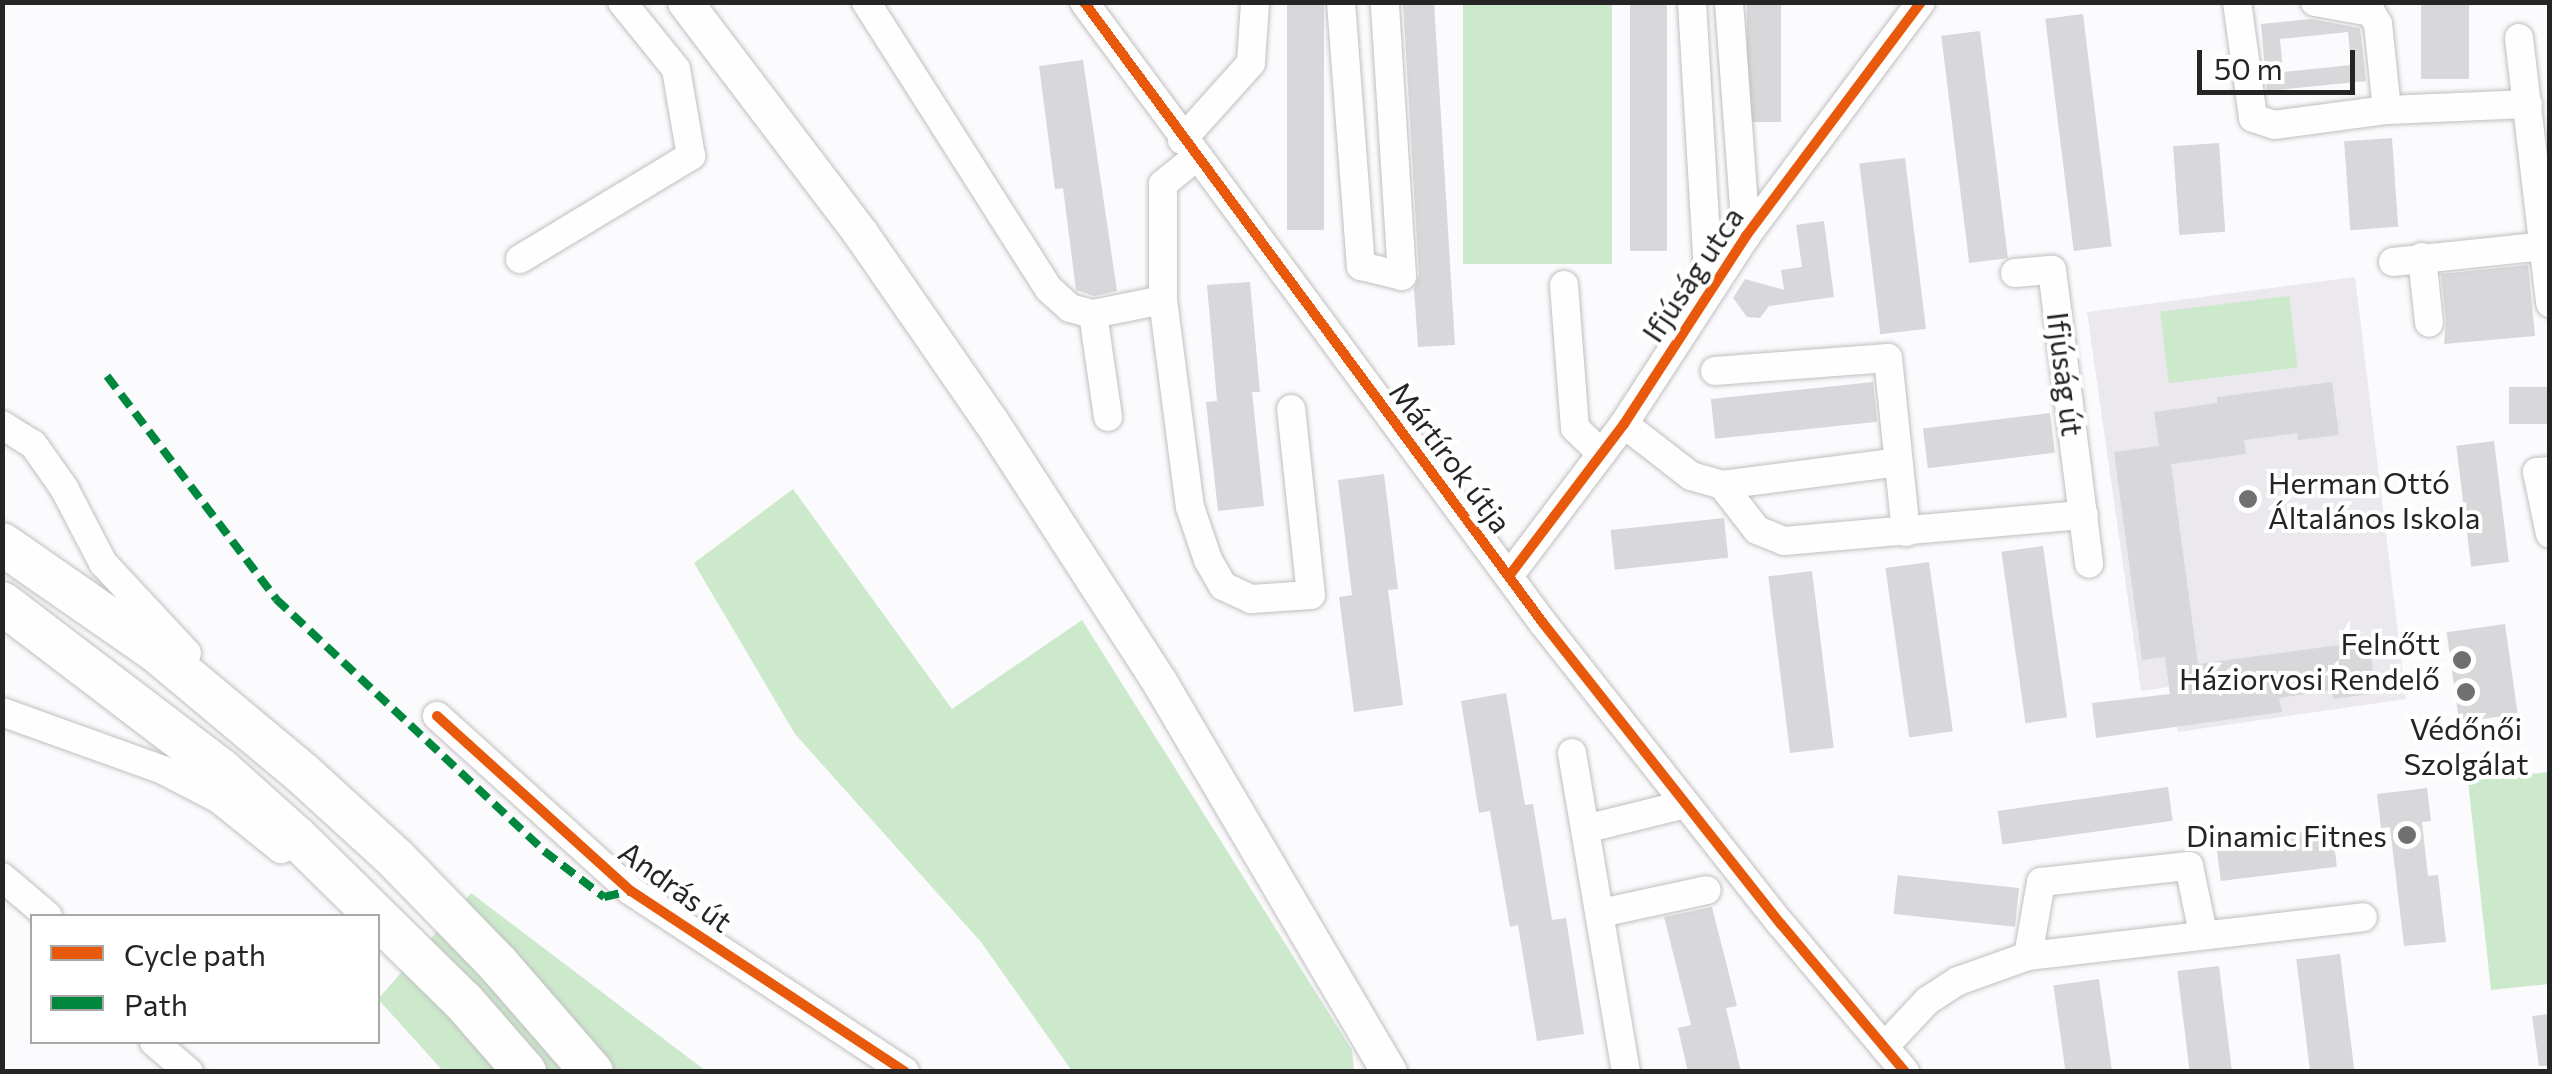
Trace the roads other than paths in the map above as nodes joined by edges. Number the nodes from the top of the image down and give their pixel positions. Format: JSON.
{"nodes":[{"id":1,"x":622,"y":2,"type":"edge"},
{"id":2,"x":685,"y":2,"type":"edge"},
{"id":3,"x":866,"y":2,"type":"edge"},
{"id":4,"x":1084,"y":2,"type":"edge"},
{"id":5,"x":1255,"y":2,"type":"edge"},
{"id":6,"x":1341,"y":2,"type":"edge"},
{"id":7,"x":1385,"y":2,"type":"edge"},
{"id":8,"x":1692,"y":2,"type":"edge"},
{"id":9,"x":1730,"y":2,"type":"edge"},
{"id":10,"x":1921,"y":2,"type":"edge"},
{"id":11,"x":2238,"y":2,"type":"edge"},
{"id":12,"x":2314,"y":2,"type":"edge"},
{"id":13,"x":2519,"y":38,"type":"dead end"},
{"id":14,"x":2528,"y":104,"type":"junction"},
{"id":15,"x":2387,"y":110,"type":"junction"},
{"id":16,"x":1188,"y":149,"type":"junction"},
{"id":17,"x":1746,"y":236,"type":"junction"},
{"id":18,"x":2544,"y":246,"type":"junction"},
{"id":19,"x":2422,"y":257,"type":"junction"},
{"id":20,"x":520,"y":259,"type":"dead end"},
{"id":21,"x":2393,"y":262,"type":"dead end"},
{"id":22,"x":2015,"y":273,"type":"dead end"},
{"id":23,"x":1564,"y":285,"type":"dead end"},
{"id":24,"x":1708,"y":290,"type":"junction"},
{"id":25,"x":1164,"y":300,"type":"junction"},
{"id":26,"x":2550,"y":303,"type":"edge"},
{"id":27,"x":1094,"y":314,"type":"junction"},
{"id":28,"x":2429,"y":323,"type":"dead end"},
{"id":29,"x":1715,"y":370,"type":"dead end"},
{"id":30,"x":1291,"y":409,"type":"dead end"},
{"id":31,"x":1108,"y":418,"type":"dead end"},
{"id":32,"x":1624,"y":424,"type":"junction"},
{"id":33,"x":2,"y":426,"type":"edge"},
{"id":34,"x":1602,"y":454,"type":"junction"},
{"id":35,"x":1899,"y":462,"type":"junction"},
{"id":36,"x":2550,"y":470,"type":"edge"},
{"id":37,"x":1722,"y":485,"type":"junction"},
{"id":38,"x":2084,"y":515,"type":"junction"},
{"id":39,"x":1906,"y":532,"type":"junction"},
{"id":40,"x":2550,"y":534,"type":"edge"},
{"id":41,"x":2,"y":544,"type":"edge"},
{"id":42,"x":2089,"y":564,"type":"dead end"},
{"id":43,"x":1509,"y":576,"type":"junction"},
{"id":44,"x":2,"y":603,"type":"edge"},
{"id":45,"x":2,"y":712,"type":"edge"},
{"id":46,"x":437,"y":716,"type":"dead end"},
{"id":47,"x":1572,"y":753,"type":"dead end"},
{"id":48,"x":302,"y":773,"type":"junction"},
{"id":49,"x":1686,"y":804,"type":"junction"},
{"id":50,"x":1585,"y":829,"type":"junction"},
{"id":51,"x":2,"y":877,"type":"edge"},
{"id":52,"x":1707,"y":890,"type":"dead end"},
{"id":53,"x":368,"y":904,"type":"junction"},
{"id":54,"x":1601,"y":913,"type":"junction"},
{"id":55,"x":46,"y":914,"type":"edge"},
{"id":56,"x":377,"y":914,"type":"edge"},
{"id":57,"x":2364,"y":916,"type":"dead end"},
{"id":58,"x":380,"y":917,"type":"edge"},
{"id":59,"x":2203,"y":933,"type":"junction"},
{"id":60,"x":2028,"y":956,"type":"junction"},
{"id":61,"x":156,"y":1044,"type":"edge"},
{"id":62,"x":1884,"y":1047,"type":"junction"},
{"id":63,"x":1389,"y":1071,"type":"edge"},
{"id":64,"x":189,"y":1072,"type":"edge"},
{"id":65,"x":525,"y":1072,"type":"edge"},
{"id":66,"x":592,"y":1072,"type":"edge"},
{"id":67,"x":904,"y":1072,"type":"edge"},
{"id":68,"x":1626,"y":1072,"type":"edge"},
{"id":69,"x":1905,"y":1072,"type":"edge"}],
"edges":[{"from":1,"to":20,"type":"street"},
{"from":2,"to":63,"type":"main road"},
{"from":3,"to":27,"type":"street"},
{"from":4,"to":16,"type":"street","name":"Mártírok útja"},
{"from":5,"to":16,"type":"street"},
{"from":6,"to":7,"type":"street"},
{"from":8,"to":24,"type":"street","name":"Ifjúság utca"},
{"from":9,"to":17,"type":"street","name":"Ifjúság utca"},
{"from":10,"to":17,"type":"street","name":"Ifjúság utca"},
{"from":11,"to":15,"type":"street"},
{"from":12,"to":15,"type":"street"},
{"from":13,"to":14,"type":"street"},
{"from":14,"to":15,"type":"street"},
{"from":14,"to":18,"type":"street"},
{"from":16,"to":25,"type":"street"},
{"from":16,"to":43,"type":"street","name":"Mártírok útja"},
{"from":17,"to":24,"type":"street","name":"Ifjúság utca"},
{"from":18,"to":19,"type":"street"},
{"from":18,"to":26,"type":"street"},
{"from":19,"to":21,"type":"street"},
{"from":19,"to":28,"type":"street"},
{"from":22,"to":38,"type":"street","name":"Ifjúság út"},
{"from":23,"to":34,"type":"street"},
{"from":24,"to":32,"type":"street","name":"Ifjúság utca"},
{"from":25,"to":27,"type":"street"},
{"from":25,"to":30,"type":"street"},
{"from":27,"to":31,"type":"street"},
{"from":29,"to":35,"type":"street"},
{"from":32,"to":34,"type":"street","name":"Ifjúság utca"},
{"from":32,"to":37,"type":"street"},
{"from":33,"to":48,"type":"street"},
{"from":34,"to":43,"type":"street","name":"Ifjúság utca"},
{"from":35,"to":37,"type":"street"},
{"from":35,"to":39,"type":"street"},
{"from":36,"to":40,"type":"street"},
{"from":37,"to":39,"type":"street"},
{"from":38,"to":39,"type":"street"},
{"from":38,"to":42,"type":"street","name":"Ifjúság út"},
{"from":41,"to":48,"type":"highway"},
{"from":43,"to":49,"type":"street","name":"Mártírok útja"},
{"from":44,"to":53,"type":"highway"},
{"from":45,"to":53,"type":"street"},
{"from":46,"to":67,"type":"street","name":"András út"},
{"from":47,"to":50,"type":"street"},
{"from":48,"to":66,"type":"highway"},
{"from":49,"to":50,"type":"street"},
{"from":49,"to":62,"type":"street","name":"Mártírok útja"},
{"from":50,"to":54,"type":"street"},
{"from":51,"to":55,"type":"street"},
{"from":52,"to":54,"type":"street"},
{"from":53,"to":56,"type":"highway"},
{"from":54,"to":68,"type":"street"},
{"from":57,"to":59,"type":"street"},
{"from":58,"to":65,"type":"highway"},
{"from":59,"to":60,"type":"street"},
{"from":59,"to":60,"type":"street"},
{"from":60,"to":62,"type":"street"},
{"from":61,"to":64,"type":"street"},
{"from":62,"to":69,"type":"street","name":"Mártírok útja"}]}
